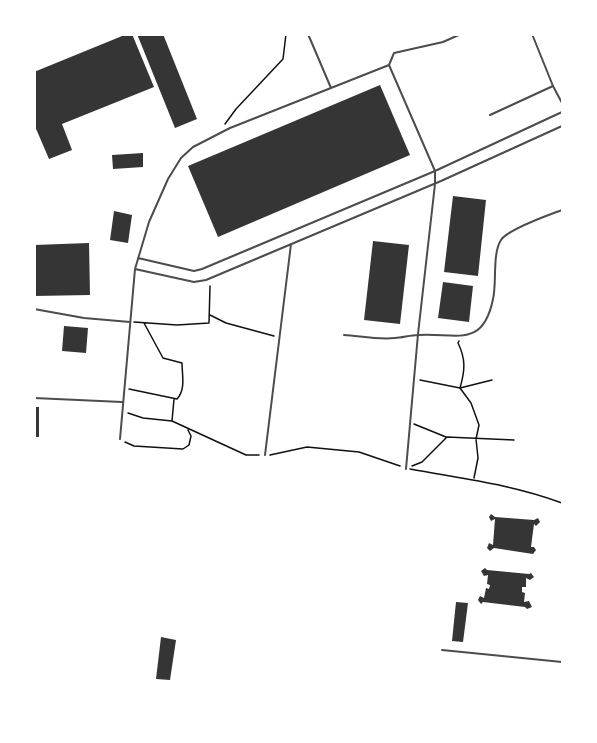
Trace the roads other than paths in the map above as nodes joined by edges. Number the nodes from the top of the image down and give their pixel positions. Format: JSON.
{"nodes":[{"id":1,"x":308,"y":34,"type":"edge"},
{"id":2,"x":461,"y":34,"type":"edge"},
{"id":3,"x":531,"y":34,"type":"edge"},
{"id":4,"x":389,"y":65,"type":"junction"},
{"id":5,"x":553,"y":86,"type":"junction"},
{"id":6,"x":331,"y":88,"type":"junction"},
{"id":7,"x":562,"y":103,"type":"edge"},
{"id":8,"x":562,"y":112,"type":"edge"},
{"id":9,"x":490,"y":115,"type":"dead end"},
{"id":10,"x":562,"y":126,"type":"edge"},
{"id":11,"x":435,"y":171,"type":"junction"},
{"id":12,"x":435,"y":184,"type":"junction"},
{"id":13,"x":562,"y":210,"type":"edge"},
{"id":14,"x":291,"y":244,"type":"junction"},
{"id":15,"x":138,"y":258,"type":"junction"},
{"id":16,"x":135,"y":269,"type":"junction"},
{"id":17,"x":34,"y":309,"type":"edge"},
{"id":18,"x":130,"y":322,"type":"junction"},
{"id":19,"x":418,"y":334,"type":"junction"},
{"id":20,"x":344,"y":335,"type":"dead end"},
{"id":21,"x":34,"y":398,"type":"edge"},
{"id":22,"x":123,"y":402,"type":"junction"},
{"id":23,"x":120,"y":439,"type":"road end"},
{"id":24,"x":265,"y":455,"type":"road end"},
{"id":25,"x":406,"y":469,"type":"road end"},
{"id":26,"x":442,"y":650,"type":"dead end"},
{"id":27,"x":562,"y":662,"type":"edge"}],
"edges":[{"from":1,"to":6,"type":"lane"},
{"from":2,"to":4,"type":"lane"},
{"from":3,"to":5,"type":"lane"},
{"from":4,"to":6,"type":"lane"},
{"from":4,"to":11,"type":"lane"},
{"from":5,"to":7,"type":"lane"},
{"from":5,"to":9,"type":"lane"},
{"from":6,"to":15,"type":"lane"},
{"from":8,"to":11,"type":"lane"},
{"from":10,"to":12,"type":"lane"},
{"from":11,"to":12,"type":"lane"},
{"from":11,"to":15,"type":"lane"},
{"from":12,"to":14,"type":"lane"},
{"from":12,"to":19,"type":"lane"},
{"from":13,"to":19,"type":"lane"},
{"from":14,"to":16,"type":"lane"},
{"from":14,"to":24,"type":"lane"},
{"from":15,"to":16,"type":"lane"},
{"from":16,"to":18,"type":"lane"},
{"from":17,"to":18,"type":"lane"},
{"from":18,"to":22,"type":"lane"},
{"from":19,"to":20,"type":"lane"},
{"from":19,"to":25,"type":"lane"},
{"from":21,"to":22,"type":"lane"},
{"from":22,"to":23,"type":"lane"},
{"from":26,"to":27,"type":"lane"}]}
